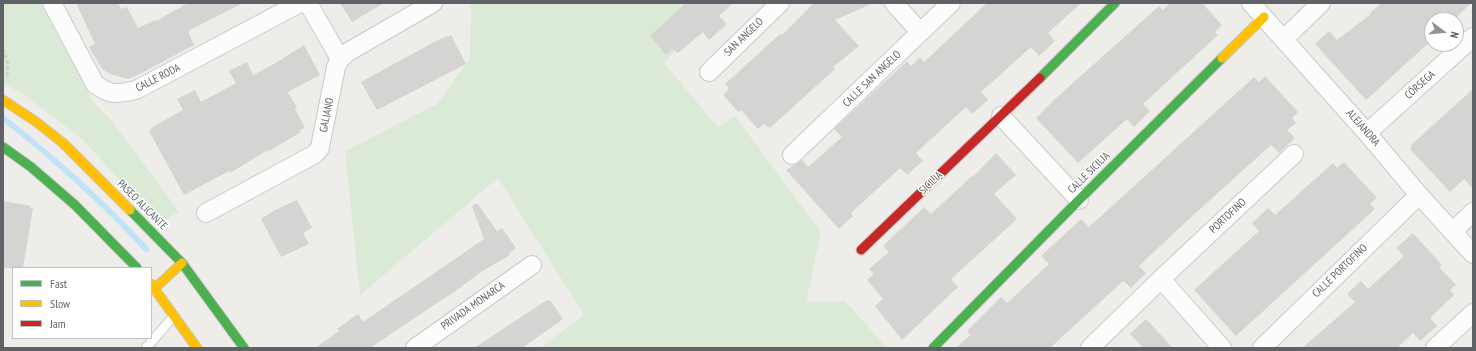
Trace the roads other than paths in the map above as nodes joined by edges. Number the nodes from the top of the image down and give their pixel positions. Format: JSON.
{"nodes":[{"id":1,"x":52,"y":3,"type":"edge"},
{"id":2,"x":300,"y":3,"type":"edge"},
{"id":3,"x":308,"y":3,"type":"edge"},
{"id":4,"x":433,"y":3,"type":"edge"},
{"id":5,"x":780,"y":3,"type":"edge"},
{"id":6,"x":894,"y":3,"type":"edge"},
{"id":7,"x":951,"y":3,"type":"edge"},
{"id":8,"x":1115,"y":3,"type":"edge"},
{"id":9,"x":1251,"y":3,"type":"edge"},
{"id":10,"x":1321,"y":3,"type":"edge"},
{"id":11,"x":1264,"y":17,"type":"junction"},
{"id":12,"x":920,"y":32,"type":"junction"},
{"id":13,"x":1473,"y":37,"type":"edge"},
{"id":14,"x":1284,"y":39,"type":"junction"},
{"id":15,"x":340,"y":59,"type":"junction"},
{"id":16,"x":709,"y":72,"type":"dead end"},
{"id":17,"x":4,"y":100,"type":"edge"},
{"id":18,"x":1002,"y":116,"type":"junction"},
{"id":19,"x":1367,"y":133,"type":"junction"},
{"id":20,"x":3,"y":147,"type":"edge"},
{"id":21,"x":1294,"y":154,"type":"dead end"},
{"id":22,"x":792,"y":155,"type":"dead end"},
{"id":23,"x":1419,"y":195,"type":"junction"},
{"id":24,"x":1079,"y":200,"type":"junction"},
{"id":25,"x":1473,"y":212,"type":"edge"},
{"id":26,"x":206,"y":213,"type":"dead end"},
{"id":27,"x":1453,"y":231,"type":"junction"},
{"id":28,"x":861,"y":250,"type":"dead end"},
{"id":29,"x":1473,"y":254,"type":"edge"},
{"id":30,"x":182,"y":263,"type":"junction"},
{"id":31,"x":532,"y":265,"type":"dead end"},
{"id":32,"x":136,"y":267,"type":"edge"},
{"id":33,"x":1161,"y":279,"type":"junction"},
{"id":34,"x":153,"y":286,"type":"edge"},
{"id":35,"x":1473,"y":313,"type":"edge"},
{"id":36,"x":174,"y":316,"type":"junction"},
{"id":37,"x":146,"y":348,"type":"edge"},
{"id":38,"x":197,"y":348,"type":"edge"},
{"id":39,"x":244,"y":348,"type":"edge"},
{"id":40,"x":415,"y":348,"type":"edge"},
{"id":41,"x":933,"y":348,"type":"edge"},
{"id":42,"x":1090,"y":348,"type":"edge"},
{"id":43,"x":1222,"y":348,"type":"edge"},
{"id":44,"x":1262,"y":348,"type":"edge"},
{"id":45,"x":1435,"y":348,"type":"edge"}],
"edges":[{"from":1,"to":2,"type":"street","name":"CALLE RODA"},
{"from":3,"to":15,"type":"street"},
{"from":4,"to":15,"type":"street"},
{"from":5,"to":16,"type":"street","name":"SAN ANGELO"},
{"from":6,"to":12,"type":"street"},
{"from":7,"to":12,"type":"street","name":"CALLE SAN ANGELO"},
{"from":8,"to":18,"type":"street","name":"SICILIA"},
{"from":9,"to":11,"type":"street","name":"ALEJANDRA"},
{"from":10,"to":14,"type":"street"},
{"from":11,"to":14,"type":"street","name":"ALEJANDRA"},
{"from":11,"to":24,"type":"street","name":"CALLE SICILIA"},
{"from":12,"to":22,"type":"street","name":"CALLE SAN ANGELO"},
{"from":13,"to":19,"type":"street","name":"CÓRSEGA"},
{"from":14,"to":19,"type":"street","name":"ALEJANDRA"},
{"from":15,"to":26,"type":"street","name":"GALIANO"},
{"from":17,"to":30,"type":"street","name":"PASEO ALICANTE"},
{"from":18,"to":24,"type":"street"},
{"from":18,"to":28,"type":"street","name":"SICILIA"},
{"from":19,"to":23,"type":"street","name":"ALEJANDRA"},
{"from":20,"to":32,"type":"street"},
{"from":21,"to":33,"type":"street","name":"PORTOFINO"},
{"from":23,"to":27,"type":"street","name":"ALEJANDRA"},
{"from":23,"to":44,"type":"street","name":"CALLE PORTOFINO"},
{"from":24,"to":41,"type":"street","name":"CALLE SICILIA"},
{"from":25,"to":27,"type":"street"},
{"from":27,"to":29,"type":"street","name":"ALEJANDRA"},
{"from":30,"to":34,"type":"street"},
{"from":30,"to":39,"type":"street","name":"PASEO ALICANTE"},
{"from":31,"to":40,"type":"street","name":"PRIVADA MONARCA"},
{"from":33,"to":42,"type":"street","name":"PORTOFINO"},
{"from":33,"to":43,"type":"street"},
{"from":34,"to":36,"type":"street"},
{"from":35,"to":45,"type":"street"},
{"from":36,"to":37,"type":"lane"},
{"from":36,"to":38,"type":"street"}]}
